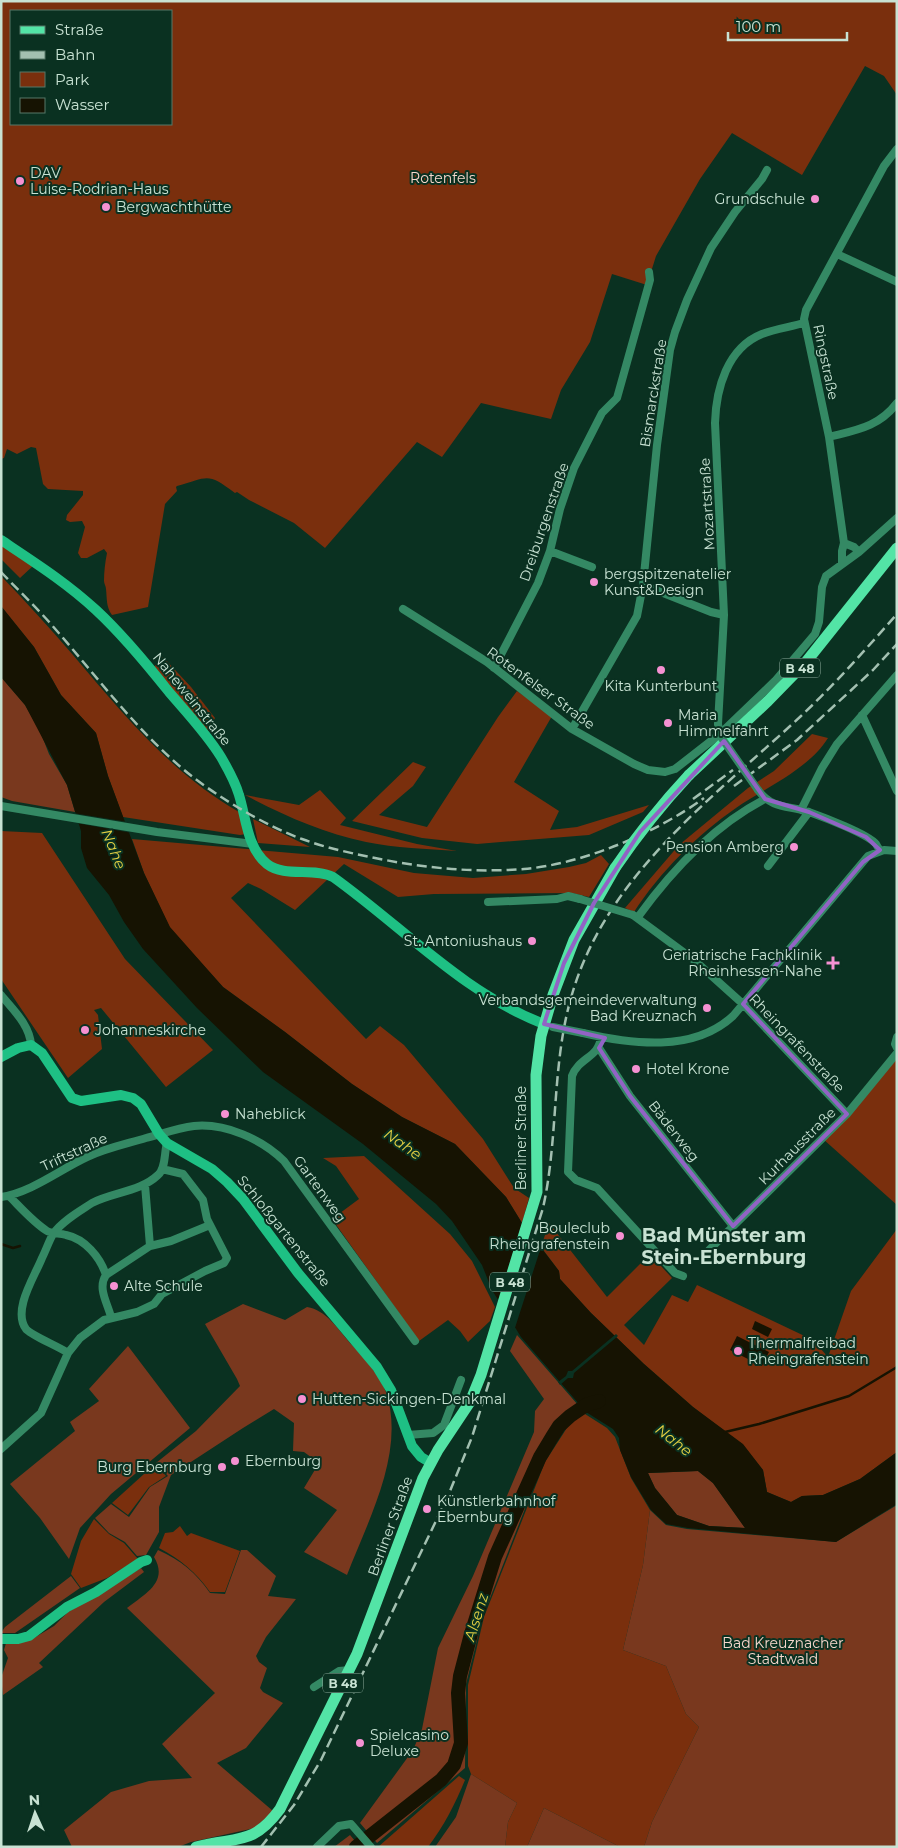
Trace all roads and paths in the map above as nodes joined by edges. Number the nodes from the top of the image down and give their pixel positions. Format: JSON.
{"nodes":[{"id":1,"x":897,"y":149,"type":"edge"},
{"id":2,"x":767,"y":170,"type":"dead end"},
{"id":3,"x":837,"y":254,"type":"junction"},
{"id":4,"x":649,"y":272,"type":"dead end"},
{"id":5,"x":897,"y":282,"type":"edge"},
{"id":6,"x":804,"y":323,"type":"junction"},
{"id":7,"x":897,"y":403,"type":"edge"},
{"id":8,"x":829,"y":437,"type":"junction"},
{"id":9,"x":897,"y":518,"type":"edge"},
{"id":10,"x":1,"y":540,"type":"edge"},
{"id":11,"x":844,"y":542,"type":"junction"},
{"id":12,"x":897,"y":548,"type":"edge"},
{"id":13,"x":550,"y":551,"type":"junction"},
{"id":14,"x":858,"y":552,"type":"junction"},
{"id":15,"x":842,"y":563,"type":"junction"},
{"id":16,"x":592,"y":567,"type":"dead end"},
{"id":17,"x":642,"y":585,"type":"junction"},
{"id":18,"x":403,"y":609,"type":"dead end"},
{"id":19,"x":724,"y":615,"type":"junction"},
{"id":20,"x":494,"y":668,"type":"junction"},
{"id":21,"x":897,"y":675,"type":"edge"},
{"id":22,"x":862,"y":715,"type":"junction"},
{"id":23,"x":572,"y":729,"type":"junction"},
{"id":24,"x":720,"y":736,"type":"junction"},
{"id":25,"x":897,"y":791,"type":"edge"},
{"id":26,"x":765,"y":800,"type":"junction"},
{"id":27,"x":1,"y":806,"type":"edge"},
{"id":28,"x":801,"y":810,"type":"junction"},
{"id":29,"x":809,"y":812,"type":"junction"},
{"id":30,"x":253,"y":844,"type":"junction"},
{"id":31,"x":880,"y":850,"type":"junction"},
{"id":32,"x":897,"y":851,"type":"edge"},
{"id":33,"x":768,"y":866,"type":"dead end"},
{"id":34,"x":488,"y":902,"type":"dead end"},
{"id":35,"x":636,"y":916,"type":"junction"},
{"id":36,"x":1,"y":995,"type":"edge"},
{"id":37,"x":743,"y":1004,"type":"junction"},
{"id":38,"x":549,"y":1026,"type":"junction"},
{"id":39,"x":897,"y":1037,"type":"edge"},
{"id":40,"x":601,"y":1038,"type":"junction"},
{"id":41,"x":31,"y":1045,"type":"junction"},
{"id":42,"x":599,"y":1048,"type":"junction"},
{"id":43,"x":897,"y":1048,"type":"edge"},
{"id":44,"x":897,"y":1054,"type":"edge"},
{"id":45,"x":1,"y":1057,"type":"edge"},
{"id":46,"x":847,"y":1114,"type":"junction"},
{"id":47,"x":160,"y":1134,"type":"junction"},
{"id":48,"x":167,"y":1143,"type":"junction"},
{"id":49,"x":162,"y":1169,"type":"junction"},
{"id":50,"x":145,"y":1185,"type":"junction"},
{"id":51,"x":5,"y":1197,"type":"edge"},
{"id":52,"x":210,"y":1225,"type":"junction"},
{"id":53,"x":733,"y":1226,"type":"junction"},
{"id":54,"x":53,"y":1234,"type":"junction"},
{"id":55,"x":150,"y":1246,"type":"junction"},
{"id":56,"x":708,"y":1250,"type":"dead end"},
{"id":57,"x":106,"y":1275,"type":"junction"},
{"id":58,"x":683,"y":1276,"type":"dead end"},
{"id":59,"x":111,"y":1317,"type":"junction"},
{"id":60,"x":415,"y":1341,"type":"dead end"},
{"id":61,"x":68,"y":1353,"type":"junction"},
{"id":62,"x":461,"y":1380,"type":"dead end"},
{"id":63,"x":408,"y":1435,"type":"junction"},
{"id":64,"x":1,"y":1449,"type":"edge"},
{"id":65,"x":431,"y":1463,"type":"junction"},
{"id":66,"x":147,"y":1560,"type":"dead end"},
{"id":67,"x":1,"y":1639,"type":"edge"},
{"id":68,"x":350,"y":1670,"type":"junction"},
{"id":69,"x":314,"y":1688,"type":"dead end"},
{"id":70,"x":196,"y":1847,"type":"edge"},
{"id":71,"x":317,"y":1847,"type":"edge"},
{"id":72,"x":371,"y":1847,"type":"edge"}],
"edges":[{"from":1,"to":3,"type":"street","name":"Ringstraße"},
{"from":2,"to":17,"type":"street","name":"Bismarckstraße"},
{"from":3,"to":5,"type":"street"},
{"from":3,"to":6,"type":"street","name":"Ringstraße"},
{"from":4,"to":13,"type":"street","name":"Dreiburgenstraße"},
{"from":6,"to":8,"type":"street","name":"Ringstraße"},
{"from":6,"to":19,"type":"street","name":"Mozartstraße"},
{"from":7,"to":8,"type":"street"},
{"from":8,"to":11,"type":"street","name":"Ringstraße"},
{"from":9,"to":14,"type":"street","name":"Rotenfelser Straße"},
{"from":10,"to":30,"type":"main road","name":"Naheweinstraße"},
{"from":11,"to":14,"type":"street"},
{"from":11,"to":15,"type":"street","name":"Ringstraße"},
{"from":12,"to":38,"type":"main road","number":"B 48","bridge":true},
{"from":13,"to":16,"type":"street"},
{"from":13,"to":20,"type":"street","name":"Dreiburgenstraße"},
{"from":14,"to":15,"type":"street","name":"Rotenfelser Straße"},
{"from":15,"to":24,"type":"street","name":"Rotenfelser Straße"},
{"from":17,"to":19,"type":"street"},
{"from":17,"to":23,"type":"street","name":"Bismarckstraße"},
{"from":18,"to":20,"type":"street","name":"Rotenfelser Straße"},
{"from":19,"to":24,"type":"street","name":"Mozartstraße"},
{"from":20,"to":23,"type":"street","name":"Rotenfelser Straße"},
{"from":21,"to":22,"type":"street"},
{"from":22,"to":25,"type":"street"},
{"from":22,"to":28,"type":"street"},
{"from":23,"to":24,"type":"street","name":"Rotenfelser Straße"},
{"from":24,"to":26,"type":"street","bridge":true},
{"from":26,"to":28,"type":"street"},
{"from":26,"to":35,"type":"street"},
{"from":27,"to":30,"type":"street"},
{"from":28,"to":29,"type":"street"},
{"from":29,"to":31,"type":"street"},
{"from":29,"to":33,"type":"street"},
{"from":30,"to":38,"type":"main road","name":"Naheweinstraße"},
{"from":31,"to":32,"type":"street"},
{"from":31,"to":37,"type":"street"},
{"from":34,"to":35,"type":"street","name":"Rheingrafenstraße","bridge":true},
{"from":35,"to":37,"type":"street","name":"Rheingrafenstraße"},
{"from":36,"to":41,"type":"street"},
{"from":37,"to":40,"type":"street"},
{"from":37,"to":46,"type":"street","name":"Rheingrafenstraße"},
{"from":38,"to":40,"type":"street","bridge":true},
{"from":38,"to":65,"type":"main road","name":"Berliner Straße","number":"B 48"},
{"from":39,"to":43,"type":"street"},
{"from":40,"to":42,"type":"street"},
{"from":41,"to":45,"type":"main road"},
{"from":41,"to":47,"type":"main road","name":"Schloßgartenstraße"},
{"from":42,"to":53,"type":"street","name":"Bäderweg"},
{"from":42,"to":58,"type":"street"},
{"from":44,"to":46,"type":"street","name":"Kurhausstraße"},
{"from":46,"to":53,"type":"street","name":"Kurhausstraße"},
{"from":47,"to":48,"type":"main road","name":"Schloßgartenstraße"},
{"from":47,"to":51,"type":"street","name":"Triftstraße"},
{"from":47,"to":60,"type":"street","name":"Gartenweg"},
{"from":48,"to":49,"type":"street"},
{"from":48,"to":63,"type":"main road","name":"Schloßgartenstraße"},
{"from":49,"to":50,"type":"street"},
{"from":49,"to":52,"type":"street"},
{"from":50,"to":54,"type":"street"},
{"from":50,"to":55,"type":"street"},
{"from":51,"to":54,"type":"street"},
{"from":52,"to":55,"type":"street"},
{"from":52,"to":59,"type":"street"},
{"from":53,"to":56,"type":"street","name":"Kurhausstraße"},
{"from":54,"to":57,"type":"street"},
{"from":54,"to":61,"type":"street"},
{"from":55,"to":57,"type":"street"},
{"from":57,"to":59,"type":"street"},
{"from":59,"to":61,"type":"street"},
{"from":61,"to":64,"type":"street"},
{"from":62,"to":63,"type":"street"},
{"from":63,"to":65,"type":"main road","name":"Schloßgartenstraße"},
{"from":65,"to":68,"type":"main road","name":"Berliner Straße","number":"B 48"},
{"from":66,"to":67,"type":"main road"},
{"from":68,"to":69,"type":"street"},
{"from":68,"to":70,"type":"main road","name":"Berliner Straße","number":"B 48"},
{"from":71,"to":72,"type":"street"}]}
